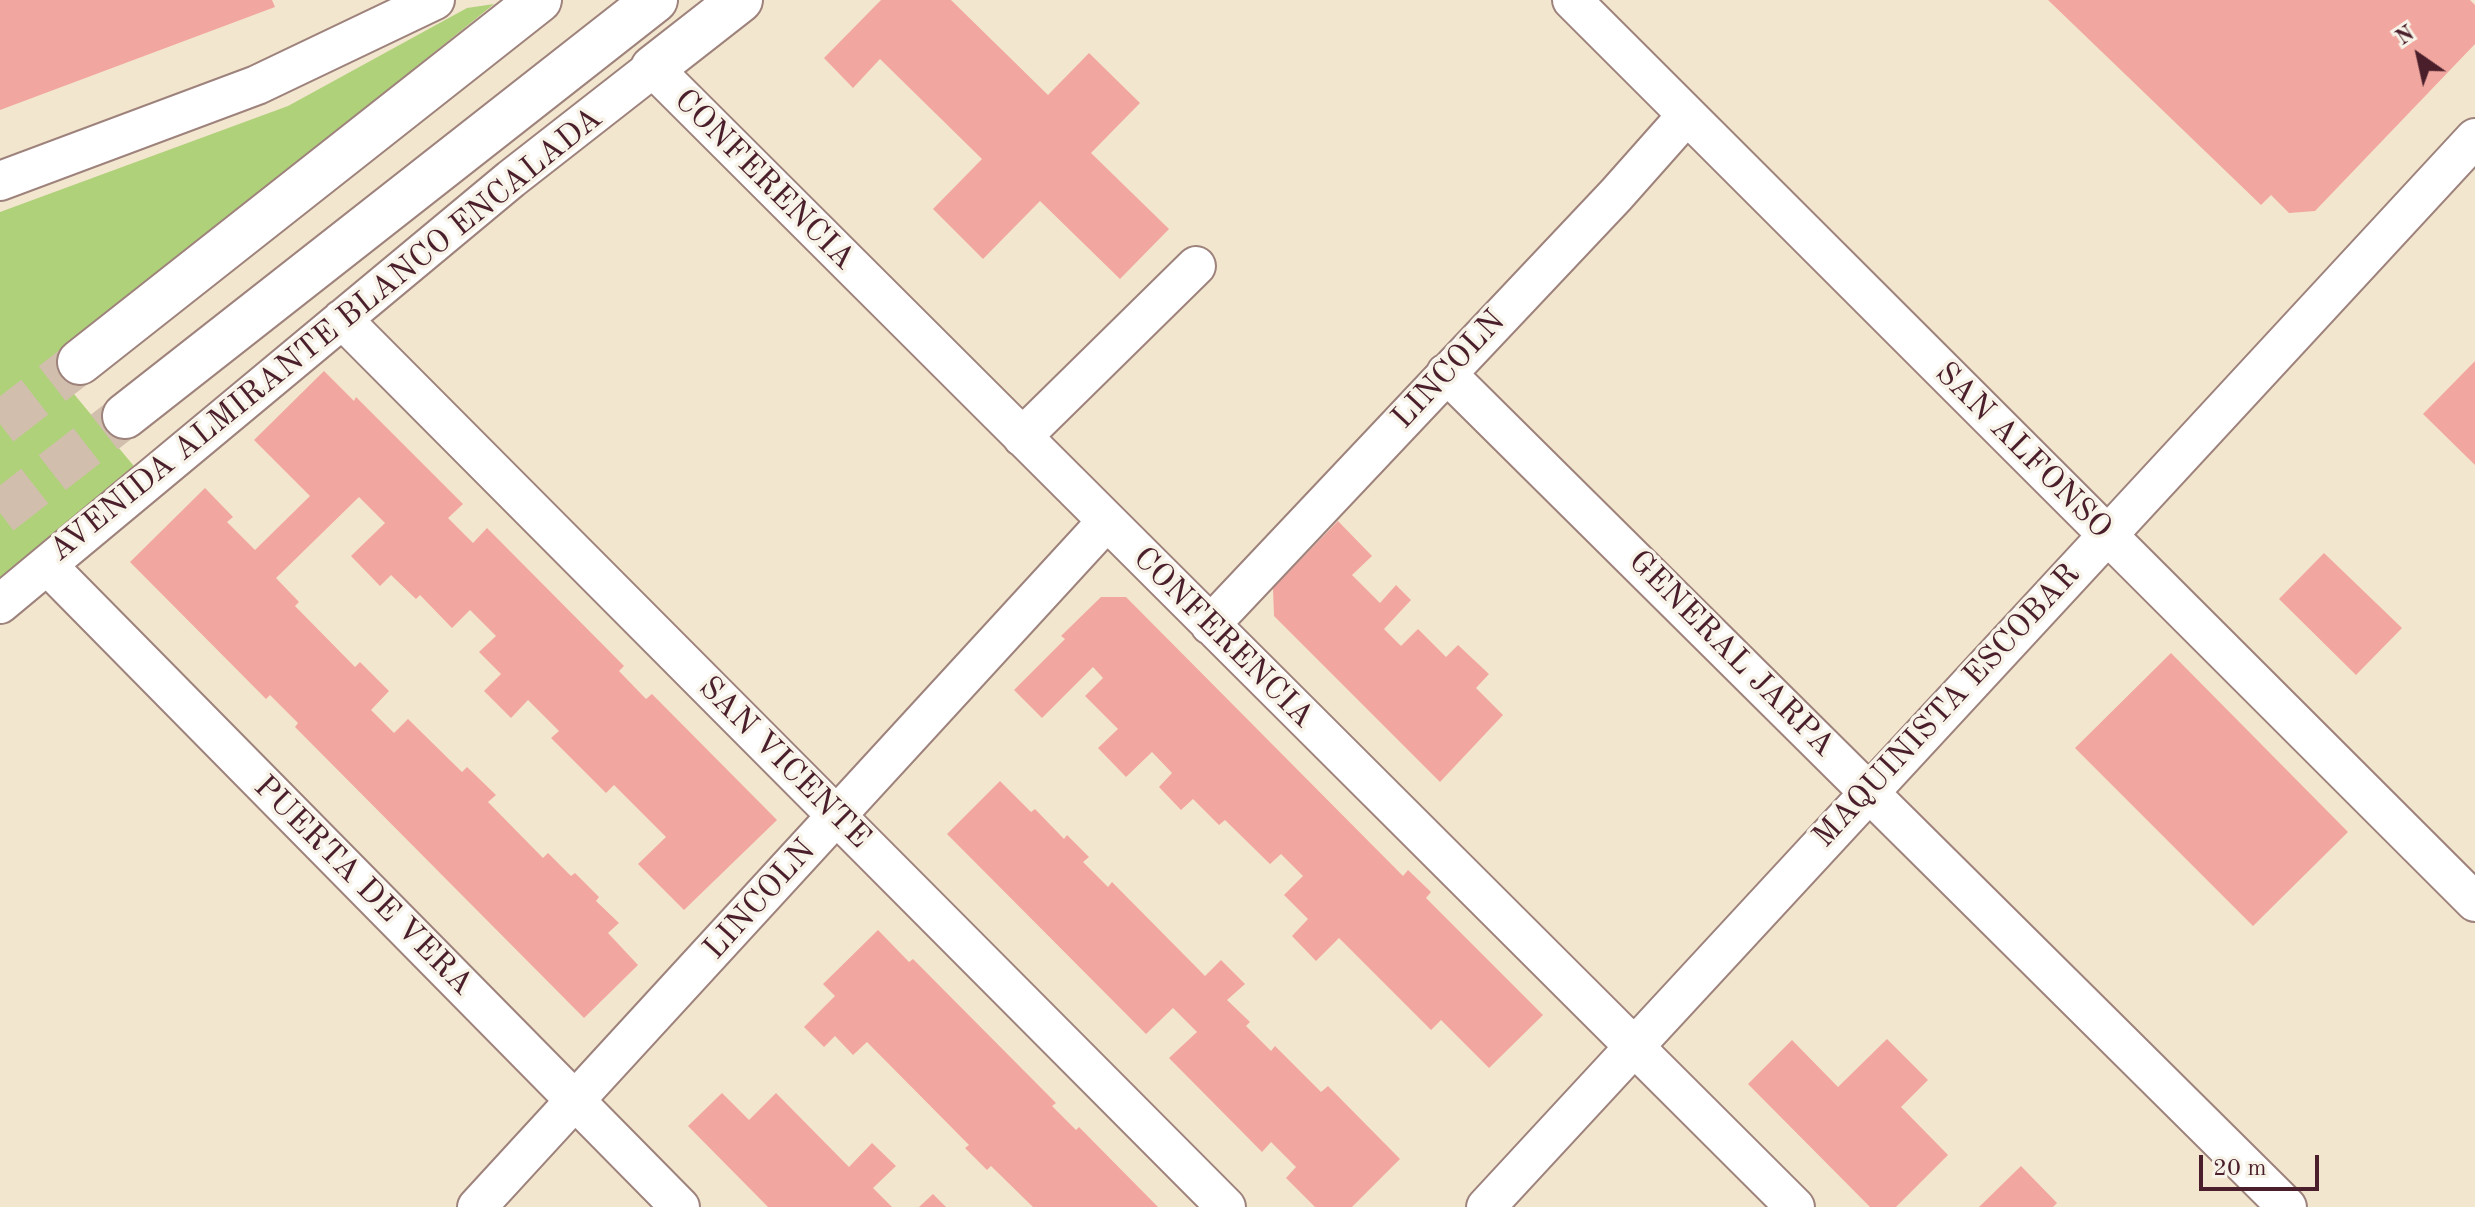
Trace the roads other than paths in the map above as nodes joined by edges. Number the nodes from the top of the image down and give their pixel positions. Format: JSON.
{"nodes":[{"id":1,"x":435,"y":0,"type":"edge"},
{"id":2,"x":539,"y":0,"type":"edge"},
{"id":3,"x":655,"y":0,"type":"edge"},
{"id":4,"x":740,"y":0,"type":"edge"},
{"id":5,"x":1585,"y":4,"type":"edge"},
{"id":6,"x":653,"y":68,"type":"junction"},
{"id":7,"x":1687,"y":115,"type":"junction"},
{"id":8,"x":2475,"y":138,"type":"edge"},
{"id":9,"x":0,"y":181,"type":"edge"},
{"id":10,"x":1196,"y":266,"type":"dead end"},
{"id":11,"x":342,"y":319,"type":"junction"},
{"id":12,"x":80,"y":362,"type":"tunnel mouth"},
{"id":13,"x":1446,"y":373,"type":"junction"},
{"id":14,"x":125,"y":416,"type":"tunnel mouth"},
{"id":15,"x":1022,"y":437,"type":"junction"},
{"id":16,"x":1107,"y":521,"type":"junction"},
{"id":17,"x":2106,"y":534,"type":"junction"},
{"id":18,"x":47,"y":565,"type":"junction"},
{"id":19,"x":0,"y":604,"type":"edge"},
{"id":20,"x":1210,"y":625,"type":"junction"},
{"id":21,"x":1869,"y":791,"type":"junction"},
{"id":22,"x":836,"y":815,"type":"junction"},
{"id":23,"x":2475,"y":902,"type":"edge"},
{"id":24,"x":1634,"y":1046,"type":"junction"},
{"id":25,"x":575,"y":1101,"type":"junction"},
{"id":26,"x":477,"y":1207,"type":"edge"},
{"id":27,"x":680,"y":1207,"type":"edge"},
{"id":28,"x":1226,"y":1207,"type":"edge"},
{"id":29,"x":1486,"y":1207,"type":"edge"},
{"id":30,"x":1795,"y":1207,"type":"edge"},
{"id":31,"x":2287,"y":1207,"type":"edge"}],
"edges":[{"from":1,"to":9,"type":"street"},
{"from":2,"to":12,"type":"main road"},
{"from":3,"to":14,"type":"main road","name":"AVENIDA ALMIRANTE BLANCO ENCALADA"},
{"from":4,"to":6,"type":"main road"},
{"from":5,"to":7,"type":"street","name":"SAN ALFONSO"},
{"from":6,"to":11,"type":"street","name":"AVENIDA ALMIRANTE BLANCO ENCALADA"},
{"from":6,"to":15,"type":"street","name":"CONFERENCIA"},
{"from":7,"to":13,"type":"street","name":"LINCOLN"},
{"from":7,"to":17,"type":"street","name":"SAN ALFONSO"},
{"from":8,"to":17,"type":"street","name":"MAQUINISTA ESCOBAR"},
{"from":10,"to":15,"type":"street"},
{"from":11,"to":18,"type":"street","name":"AVENIDA ALMIRANTE BLANCO ENCALADA"},
{"from":11,"to":22,"type":"street","name":"SAN VICENTE"},
{"from":13,"to":20,"type":"street","name":"LINCOLN"},
{"from":13,"to":21,"type":"street","name":"GENERAL JARPA"},
{"from":15,"to":16,"type":"street","name":"CONFERENCIA"},
{"from":16,"to":20,"type":"street","name":"CONFERENCIA"},
{"from":16,"to":22,"type":"street","name":"LINCOLN"},
{"from":17,"to":21,"type":"street","name":"MAQUINISTA ESCOBAR"},
{"from":17,"to":23,"type":"street","name":"SAN ALFONSO"},
{"from":18,"to":19,"type":"street","name":"AVENIDA ALMIRANTE BLANCO ENCALADA"},
{"from":18,"to":25,"type":"street","name":"PUERTA DE VERA"},
{"from":20,"to":24,"type":"street","name":"CONFERENCIA"},
{"from":21,"to":24,"type":"street","name":"MAQUINISTA ESCOBAR"},
{"from":21,"to":31,"type":"street","name":"GENERAL JARPA"},
{"from":22,"to":25,"type":"street","name":"LINCOLN"},
{"from":22,"to":28,"type":"street","name":"SAN VICENTE"},
{"from":24,"to":29,"type":"street","name":"MAQUINISTA ESCOBAR"},
{"from":24,"to":30,"type":"street","name":"CONFERENCIA"},
{"from":25,"to":26,"type":"street","name":"LINCOLN"},
{"from":25,"to":27,"type":"street","name":"PUERTA DE VERA"}]}
